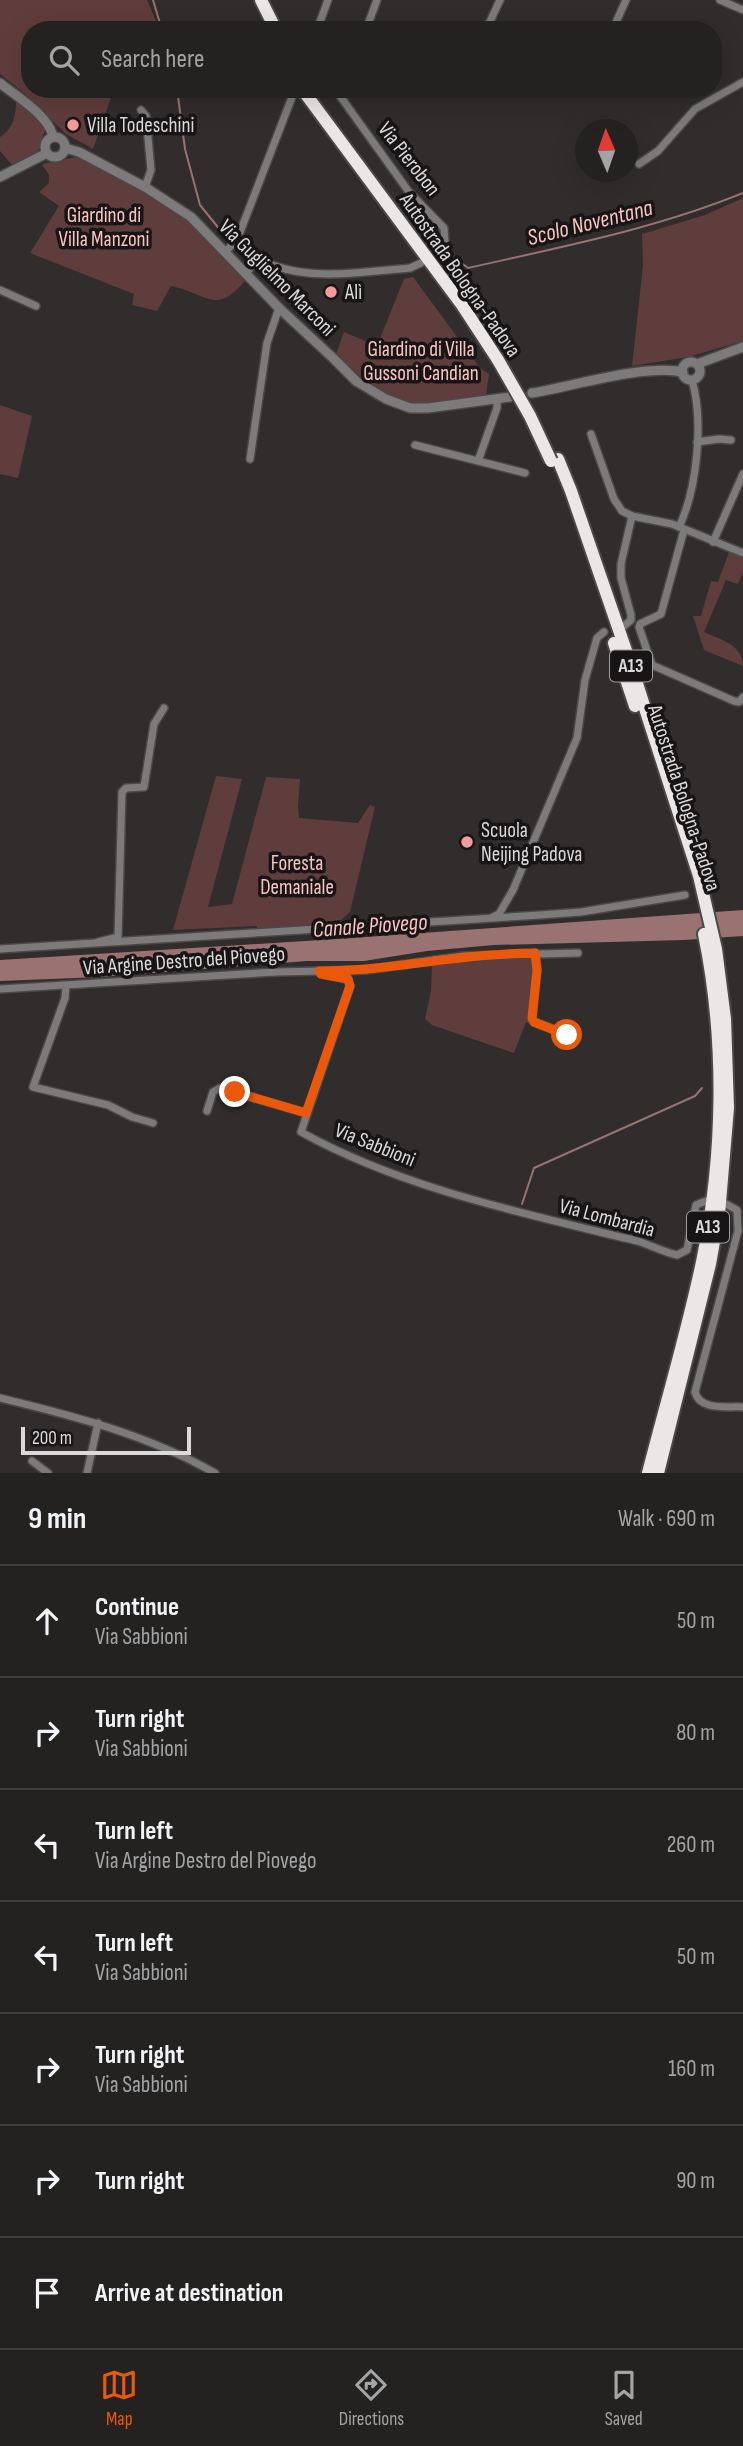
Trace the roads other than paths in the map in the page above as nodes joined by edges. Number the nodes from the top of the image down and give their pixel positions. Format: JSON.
{"nodes":[{"id":1,"x":253,"y":0,"type":"edge"},
{"id":2,"x":261,"y":0,"type":"edge"},
{"id":3,"x":328,"y":0,"type":"edge"},
{"id":4,"x":377,"y":0,"type":"edge"},
{"id":5,"x":500,"y":0,"type":"edge"},
{"id":6,"x":626,"y":0,"type":"edge"},
{"id":7,"x":720,"y":0,"type":"edge"},
{"id":8,"x":743,"y":10,"type":"edge"},
{"id":9,"x":264,"y":21,"type":"edge"},
{"id":10,"x":272,"y":21,"type":"edge"},
{"id":11,"x":320,"y":21,"type":"edge"},
{"id":12,"x":369,"y":21,"type":"edge"},
{"id":13,"x":490,"y":21,"type":"edge"},
{"id":14,"x":617,"y":21,"type":"edge"},
{"id":15,"x":743,"y":82,"type":"edge"},
{"id":16,"x":0,"y":83,"type":"edge"},
{"id":17,"x":722,"y":94,"type":"edge"},
{"id":18,"x":295,"y":98,"type":"edge"},
{"id":19,"x":303,"y":98,"type":"edge"},
{"id":20,"x":319,"y":98,"type":"edge"},
{"id":21,"x":341,"y":98,"type":"edge"},
{"id":22,"x":715,"y":98,"type":"edge"},
{"id":23,"x":141,"y":110,"type":"dead end"},
{"id":24,"x":53,"y":136,"type":"junction"},
{"id":25,"x":65,"y":148,"type":"junction"},
{"id":26,"x":47,"y":153,"type":"junction"},
{"id":27,"x":639,"y":164,"type":"dead end"},
{"id":28,"x":0,"y":177,"type":"edge"},
{"id":29,"x":145,"y":187,"type":"junction"},
{"id":30,"x":236,"y":243,"type":"junction"},
{"id":31,"x":440,"y":251,"type":"dead end"},
{"id":32,"x":225,"y":252,"type":"junction"},
{"id":33,"x":257,"y":259,"type":"junction"},
{"id":34,"x":421,"y":263,"type":"dead end"},
{"id":35,"x":246,"y":274,"type":"junction"},
{"id":36,"x":0,"y":290,"type":"edge"},
{"id":37,"x":36,"y":306,"type":"dead end"},
{"id":38,"x":279,"y":308,"type":"junction"},
{"id":39,"x":743,"y":347,"type":"edge"},
{"id":40,"x":502,"y":359,"type":"junction"},
{"id":41,"x":697,"y":364,"type":"junction"},
{"id":42,"x":682,"y":372,"type":"junction"},
{"id":43,"x":692,"y":380,"type":"junction"},
{"id":44,"x":532,"y":393,"type":"dead end"},
{"id":45,"x":510,"y":397,"type":"dead end"},
{"id":46,"x":497,"y":399,"type":"junction"},
{"id":47,"x":591,"y":433,"type":"dead end"},
{"id":48,"x":731,"y":440,"type":"dead end"},
{"id":49,"x":697,"y":442,"type":"junction"},
{"id":50,"x":415,"y":445,"type":"dead end"},
{"id":51,"x":250,"y":459,"type":"dead end"},
{"id":52,"x":478,"y":461,"type":"junction"},
{"id":53,"x":525,"y":473,"type":"dead end"},
{"id":54,"x":743,"y":474,"type":"edge"},
{"id":55,"x":632,"y":516,"type":"junction"},
{"id":56,"x":682,"y":529,"type":"junction"},
{"id":57,"x":713,"y":542,"type":"junction"},
{"id":58,"x":743,"y":553,"type":"edge"},
{"id":59,"x":624,"y":626,"type":"dead end"},
{"id":60,"x":604,"y":632,"type":"dead end"},
{"id":61,"x":743,"y":697,"type":"edge"},
{"id":62,"x":164,"y":708,"type":"dead end"},
{"id":63,"x":685,"y":895,"type":"dead end"},
{"id":64,"x":485,"y":918,"type":"junction"},
{"id":65,"x":91,"y":945,"type":"junction"},
{"id":66,"x":0,"y":949,"type":"edge"},
{"id":67,"x":535,"y":953,"type":"junction"},
{"id":68,"x":578,"y":953,"type":"dead end"},
{"id":69,"x":319,"y":971,"type":"junction"},
{"id":70,"x":715,"y":974,"type":"junction"},
{"id":71,"x":66,"y":986,"type":"junction"},
{"id":72,"x":0,"y":989,"type":"edge"},
{"id":73,"x":567,"y":1035,"type":"dead end"},
{"id":74,"x":207,"y":1111,"type":"dead end"},
{"id":75,"x":306,"y":1113,"type":"junction"},
{"id":76,"x":153,"y":1123,"type":"dead end"},
{"id":77,"x":462,"y":1195,"type":"joint"},
{"id":78,"x":706,"y":1201,"type":"dead end"},
{"id":79,"x":726,"y":1204,"type":"dead end"},
{"id":80,"x":0,"y":1398,"type":"edge"},
{"id":81,"x":743,"y":1407,"type":"edge"},
{"id":82,"x":99,"y":1423,"type":"junction"},
{"id":83,"x":32,"y":1461,"type":"dead end"},
{"id":84,"x":48,"y":1473,"type":"edge"},
{"id":85,"x":87,"y":1473,"type":"edge"},
{"id":86,"x":215,"y":1473,"type":"edge"},
{"id":87,"x":648,"y":1473,"type":"edge"},
{"id":88,"x":658,"y":1473,"type":"edge"}],
"edges":[{"from":1,"to":9,"type":"highway"},
{"from":2,"to":10,"type":"highway"},
{"from":3,"to":11,"type":"street"},
{"from":4,"to":12,"type":"street"},
{"from":5,"to":13,"type":"street"},
{"from":6,"to":14,"type":"street"},
{"from":7,"to":8,"type":"street"},
{"from":15,"to":17,"type":"street"},
{"from":16,"to":24,"type":"street"},
{"from":18,"to":30,"type":"street"},
{"from":19,"to":40,"type":"highway","name":"Autostrada Bologna-Padova","number":"A13"},
{"from":20,"to":40,"type":"highway","name":"Autostrada Bologna-Padova","number":"A13"},
{"from":21,"to":31,"type":"street","name":"Via Pierobon"},
{"from":22,"to":27,"type":"street"},
{"from":23,"to":29,"type":"street"},
{"from":24,"to":25,"type":"street"},
{"from":24,"to":26,"type":"street"},
{"from":25,"to":26,"type":"street"},
{"from":25,"to":29,"type":"street","name":"Via Guglielmo Marconi"},
{"from":26,"to":28,"type":"street"},
{"from":29,"to":32,"type":"street","name":"Via Guglielmo Marconi"},
{"from":30,"to":32,"type":"street"},
{"from":30,"to":33,"type":"street"},
{"from":32,"to":35,"type":"street","name":"Via Guglielmo Marconi"},
{"from":33,"to":34,"type":"street"},
{"from":33,"to":35,"type":"street"},
{"from":35,"to":38,"type":"street","name":"Via Guglielmo Marconi"},
{"from":36,"to":37,"type":"street"},
{"from":38,"to":46,"type":"street","name":"Via Guglielmo Marconi"},
{"from":38,"to":51,"type":"street"},
{"from":39,"to":41,"type":"street"},
{"from":40,"to":70,"type":"highway","name":"Autostrada Bologna-Padova","number":"A13","bridge":true},
{"from":41,"to":42,"type":"street"},
{"from":41,"to":43,"type":"street"},
{"from":42,"to":43,"type":"street"},
{"from":42,"to":44,"type":"street"},
{"from":43,"to":49,"type":"street"},
{"from":45,"to":46,"type":"street","name":"Via Guglielmo Marconi"},
{"from":46,"to":52,"type":"street"},
{"from":47,"to":55,"type":"street"},
{"from":48,"to":49,"type":"street"},
{"from":49,"to":56,"type":"street"},
{"from":50,"to":52,"type":"street"},
{"from":52,"to":53,"type":"street"},
{"from":54,"to":57,"type":"street"},
{"from":55,"to":56,"type":"street"},
{"from":55,"to":59,"type":"street"},
{"from":56,"to":57,"type":"street"},
{"from":56,"to":61,"type":"street"},
{"from":57,"to":58,"type":"street"},
{"from":60,"to":64,"type":"street"},
{"from":62,"to":65,"type":"street"},
{"from":63,"to":64,"type":"street"},
{"from":64,"to":65,"type":"street"},
{"from":65,"to":66,"type":"street"},
{"from":67,"to":68,"type":"street","name":"Via Argine Destro del Piovego"},
{"from":67,"to":69,"type":"street","name":"Via Argine Destro del Piovego"},
{"from":67,"to":73,"type":"street"},
{"from":69,"to":71,"type":"street","name":"Via Argine Destro del Piovego"},
{"from":69,"to":75,"type":"street"},
{"from":70,"to":87,"type":"highway","name":"Autostrada Bologna-Padova","number":"A13"},
{"from":70,"to":88,"type":"highway","name":"Autostrada Bologna-Padova","number":"A13"},
{"from":71,"to":72,"type":"street","name":"Via Argine Destro del Piovego"},
{"from":71,"to":76,"type":"street"},
{"from":74,"to":75,"type":"street"},
{"from":75,"to":77,"type":"street","name":"Via Sabbioni"},
{"from":77,"to":78,"type":"street","name":"Via Lombardia"},
{"from":79,"to":81,"type":"street"},
{"from":80,"to":82,"type":"street"},
{"from":82,"to":85,"type":"street"},
{"from":82,"to":86,"type":"street"},
{"from":83,"to":84,"type":"street"}]}
